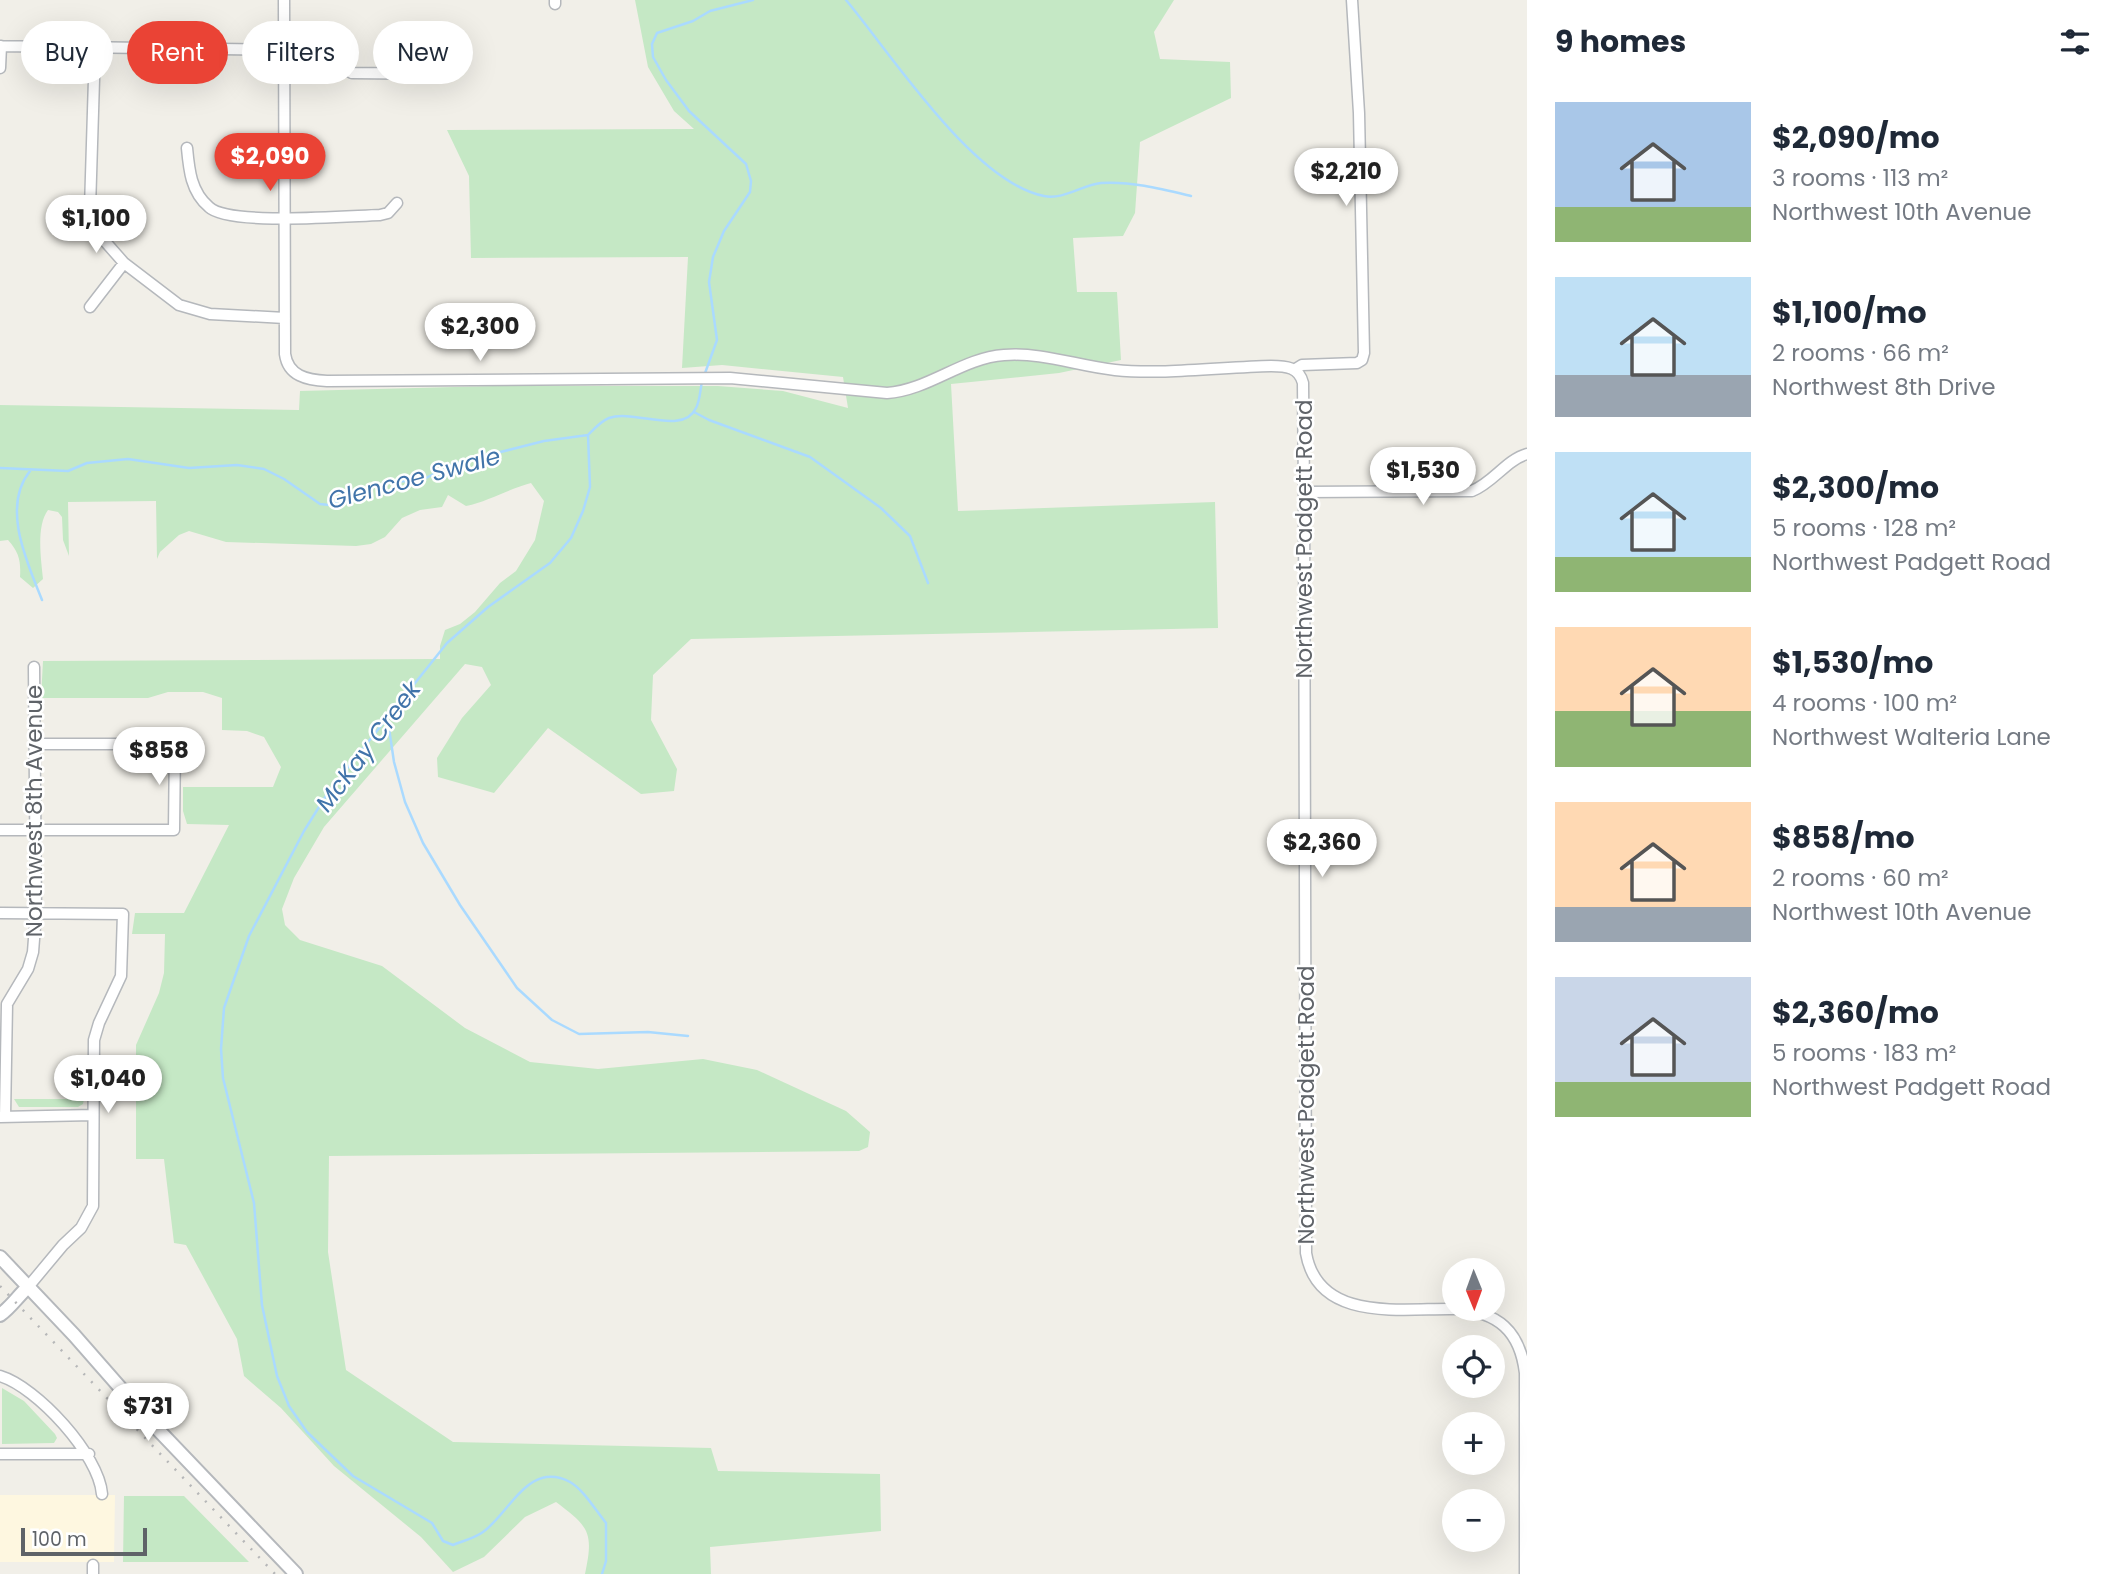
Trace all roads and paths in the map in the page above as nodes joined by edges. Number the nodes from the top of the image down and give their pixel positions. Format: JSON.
{"nodes":[{"id":1,"x":284,"y":0,"type":"edge"},
{"id":2,"x":1352,"y":0,"type":"edge"},
{"id":3,"x":284,"y":21,"type":"edge"},
{"id":4,"x":1,"y":46,"type":"edge"},
{"id":5,"x":21,"y":46,"type":"edge"},
{"id":6,"x":113,"y":47,"type":"edge"},
{"id":7,"x":242,"y":49,"type":"edge"},
{"id":8,"x":0,"y":68,"type":"edge"},
{"id":9,"x":93,"y":84,"type":"edge"},
{"id":10,"x":285,"y":84,"type":"edge"},
{"id":11,"x":187,"y":148,"type":"dead end"},
{"id":12,"x":397,"y":203,"type":"dead end"},
{"id":13,"x":285,"y":219,"type":"junction"},
{"id":14,"x":124,"y":264,"type":"junction"},
{"id":15,"x":90,"y":307,"type":"dead end"},
{"id":16,"x":285,"y":317,"type":"junction"},
{"id":17,"x":1294,"y":369,"type":"junction"},
{"id":18,"x":1527,"y":454,"type":"edge"},
{"id":19,"x":1304,"y":492,"type":"junction"},
{"id":20,"x":34,"y":667,"type":"dead end"},
{"id":21,"x":35,"y":744,"type":"junction"},
{"id":22,"x":0,"y":830,"type":"edge"},
{"id":23,"x":35,"y":830,"type":"junction"},
{"id":24,"x":0,"y":913,"type":"edge"},
{"id":25,"x":36,"y":913,"type":"junction"},
{"id":26,"x":93,"y":1115,"type":"junction"},
{"id":27,"x":3,"y":1117,"type":"edge"},
{"id":28,"x":0,"y":1257,"type":"edge"},
{"id":29,"x":28,"y":1287,"type":"junction"},
{"id":30,"x":13,"y":1300,"type":"junction"},
{"id":31,"x":0,"y":1307,"type":"edge"},
{"id":32,"x":1442,"y":1309,"type":"edge"},
{"id":33,"x":0,"y":1315,"type":"edge"},
{"id":34,"x":1498,"y":1321,"type":"edge"},
{"id":35,"x":2,"y":1376,"type":"edge"},
{"id":36,"x":0,"y":1454,"type":"edge"},
{"id":37,"x":89,"y":1454,"type":"junction"},
{"id":38,"x":102,"y":1494,"type":"dead end"},
{"id":39,"x":296,"y":1574,"type":"edge"},
{"id":40,"x":1525,"y":1574,"type":"edge"}],
"edges":[{"from":1,"to":3,"type":"street"},
{"from":2,"to":17,"type":"street"},
{"from":4,"to":5,"type":"street"},
{"from":4,"to":8,"type":"street"},
{"from":6,"to":7,"type":"street"},
{"from":9,"to":14,"type":"street"},
{"from":10,"to":13,"type":"street"},
{"from":11,"to":13,"type":"street"},
{"from":12,"to":13,"type":"street"},
{"from":13,"to":16,"type":"street"},
{"from":14,"to":15,"type":"street"},
{"from":14,"to":16,"type":"street"},
{"from":16,"to":17,"type":"street","name":"Northwest Padgett Road"},
{"from":17,"to":19,"type":"street","name":"Northwest Padgett Road"},
{"from":18,"to":19,"type":"street"},
{"from":19,"to":32,"type":"street","name":"Northwest Padgett Road"},
{"from":20,"to":21,"type":"street","name":"Northwest 8th Avenue"},
{"from":21,"to":23,"type":"street","name":"Northwest 8th Avenue"},
{"from":21,"to":23,"type":"street"},
{"from":22,"to":23,"type":"street"},
{"from":23,"to":25,"type":"street","name":"Northwest 8th Avenue"},
{"from":24,"to":25,"type":"street"},
{"from":25,"to":26,"type":"street"},
{"from":25,"to":27,"type":"street","name":"Northwest 8th Avenue"},
{"from":26,"to":27,"type":"street"},
{"from":26,"to":29,"type":"street"},
{"from":28,"to":29,"type":"street"},
{"from":29,"to":30,"type":"street"},
{"from":29,"to":39,"type":"street"},
{"from":30,"to":31,"type":"street"},
{"from":30,"to":33,"type":"street"},
{"from":34,"to":40,"type":"street","name":"Northwest Padgett Road"},
{"from":35,"to":37,"type":"street"},
{"from":36,"to":37,"type":"street"},
{"from":37,"to":38,"type":"street"}]}
